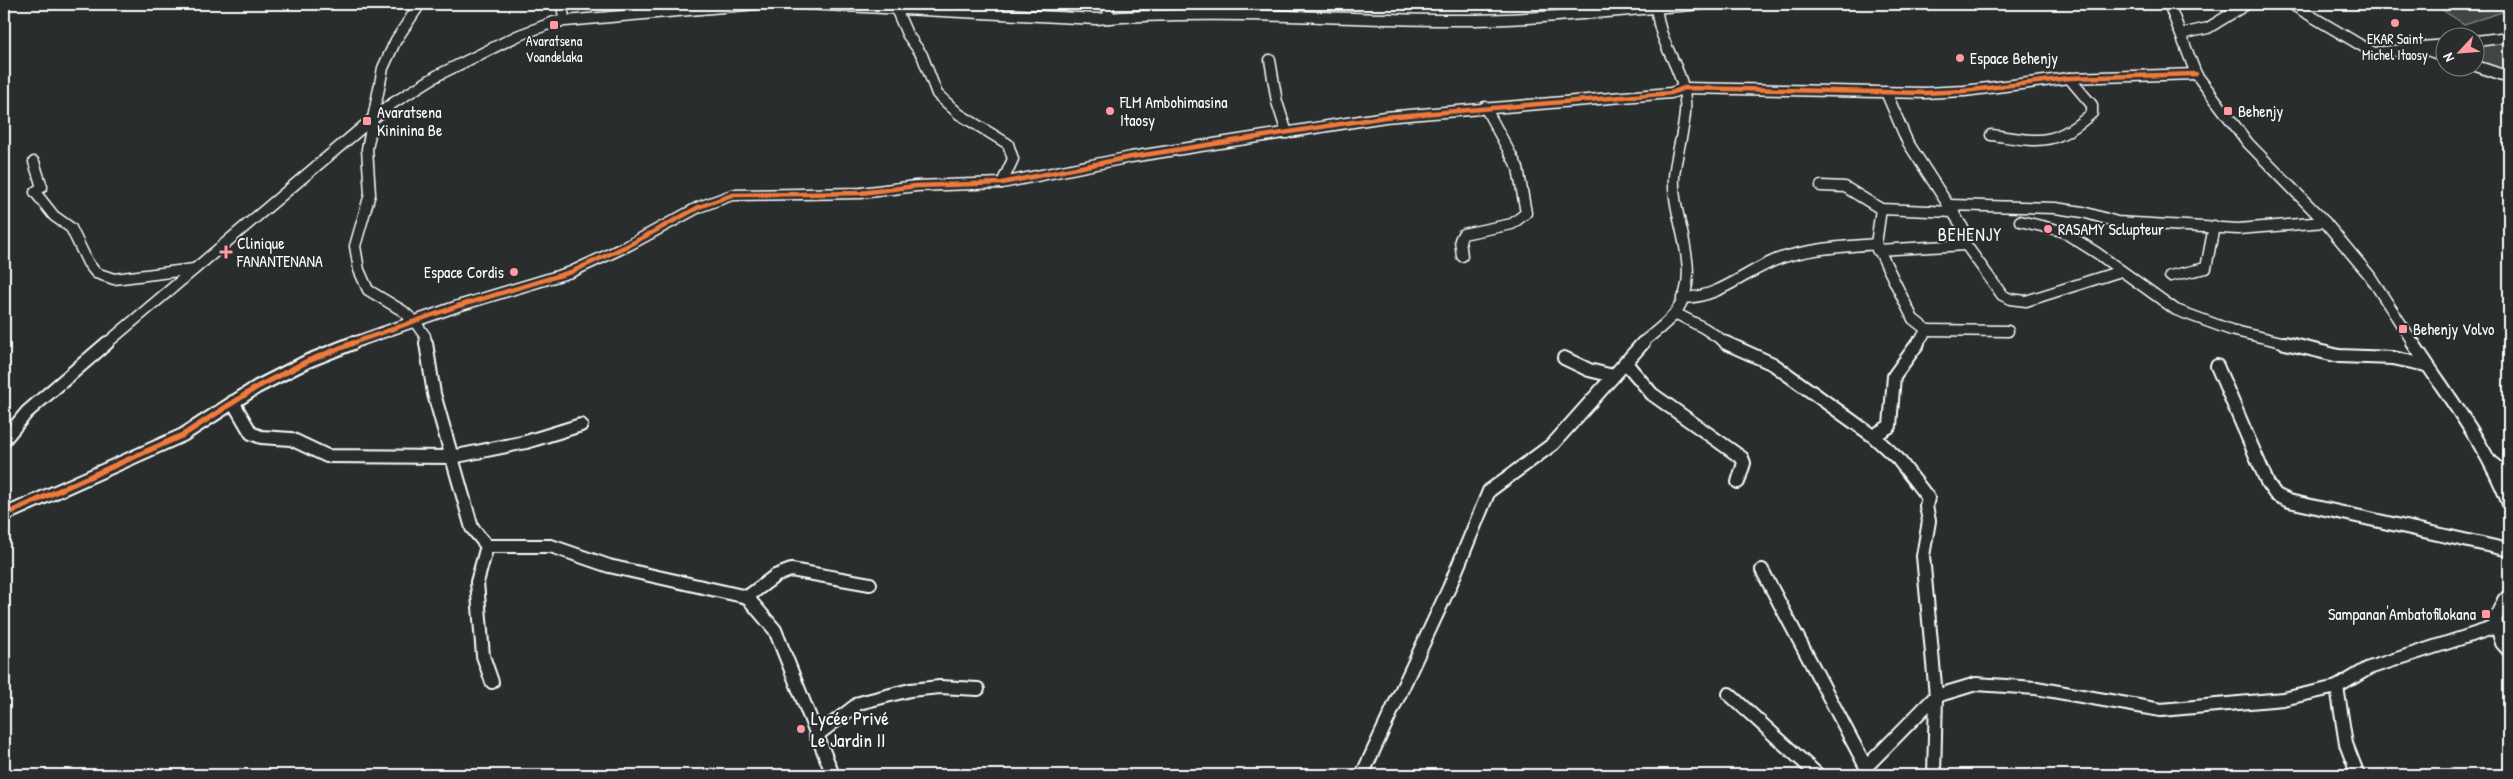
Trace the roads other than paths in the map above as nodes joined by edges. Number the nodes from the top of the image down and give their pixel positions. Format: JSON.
{"nodes":[{"id":1,"x":420,"y":4,"type":"edge"},
{"id":2,"x":562,"y":4,"type":"edge"},
{"id":3,"x":757,"y":4,"type":"edge"},
{"id":4,"x":806,"y":4,"type":"edge"},
{"id":5,"x":832,"y":4,"type":"edge"},
{"id":6,"x":1108,"y":4,"type":"edge"},
{"id":7,"x":1704,"y":4,"type":"edge"},
{"id":8,"x":2169,"y":4,"type":"edge"},
{"id":9,"x":2247,"y":4,"type":"edge"},
{"id":10,"x":2291,"y":4,"type":"edge"},
{"id":11,"x":1635,"y":7,"type":"edge"},
{"id":12,"x":1656,"y":8,"type":"junction"},
{"id":13,"x":896,"y":9,"type":"junction"},
{"id":14,"x":1109,"y":18,"type":"junction"},
{"id":15,"x":564,"y":19,"type":"junction"},
{"id":16,"x":2182,"y":34,"type":"junction"},
{"id":17,"x":2509,"y":37,"type":"edge"},
{"id":18,"x":2486,"y":40,"type":"edge"},
{"id":19,"x":2436,"y":46,"type":"edge"},
{"id":20,"x":2422,"y":48,"type":"junction"},
{"id":21,"x":2436,"y":53,"type":"edge"},
{"id":22,"x":1270,"y":60,"type":"dead end"},
{"id":23,"x":2486,"y":69,"type":"edge"},
{"id":24,"x":2196,"y":74,"type":"junction"},
{"id":25,"x":2509,"y":77,"type":"edge"},
{"id":26,"x":2070,"y":78,"type":"junction"},
{"id":27,"x":1684,"y":88,"type":"junction"},
{"id":28,"x":1886,"y":92,"type":"junction"},
{"id":29,"x":1485,"y":107,"type":"junction"},
{"id":30,"x":371,"y":120,"type":"junction"},
{"id":31,"x":1288,"y":134,"type":"junction"},
{"id":32,"x":1991,"y":135,"type":"dead end"},
{"id":33,"x":34,"y":162,"type":"dead end"},
{"id":34,"x":1002,"y":183,"type":"junction"},
{"id":35,"x":1821,"y":186,"type":"dead end"},
{"id":36,"x":1951,"y":208,"type":"junction"},
{"id":37,"x":1881,"y":209,"type":"junction"},
{"id":38,"x":2020,"y":221,"type":"dead end"},
{"id":39,"x":2324,"y":222,"type":"junction"},
{"id":40,"x":2214,"y":226,"type":"junction"},
{"id":41,"x":1966,"y":245,"type":"junction"},
{"id":42,"x":1877,"y":247,"type":"junction"},
{"id":43,"x":1462,"y":256,"type":"dead end"},
{"id":44,"x":194,"y":269,"type":"junction"},
{"id":45,"x":2121,"y":271,"type":"junction"},
{"id":46,"x":2170,"y":276,"type":"dead end"},
{"id":47,"x":1682,"y":298,"type":"junction"},
{"id":48,"x":1675,"y":313,"type":"junction"},
{"id":49,"x":415,"y":322,"type":"junction"},
{"id":50,"x":1927,"y":330,"type":"junction"},
{"id":51,"x":2008,"y":331,"type":"dead end"},
{"id":52,"x":1564,"y":358,"type":"dead end"},
{"id":53,"x":1625,"y":362,"type":"junction"},
{"id":54,"x":2426,"y":365,"type":"junction"},
{"id":55,"x":2217,"y":366,"type":"dead end"},
{"id":56,"x":1612,"y":376,"type":"junction"},
{"id":57,"x":233,"y":402,"type":"junction"},
{"id":58,"x":581,"y":425,"type":"dead end"},
{"id":59,"x":1873,"y":436,"type":"junction"},
{"id":60,"x":4,"y":440,"type":"edge"},
{"id":61,"x":452,"y":458,"type":"junction"},
{"id":62,"x":2488,"y":460,"type":"junction"},
{"id":63,"x":2509,"y":478,"type":"edge"},
{"id":64,"x":1738,"y":482,"type":"dead end"},
{"id":65,"x":2509,"y":504,"type":"edge"},
{"id":66,"x":4,"y":515,"type":"edge"},
{"id":67,"x":487,"y":546,"type":"junction"},
{"id":68,"x":2509,"y":550,"type":"edge"},
{"id":69,"x":1762,"y":570,"type":"dead end"},
{"id":70,"x":870,"y":584,"type":"dead end"},
{"id":71,"x":2509,"y":596,"type":"edge"},
{"id":72,"x":747,"y":597,"type":"junction"},
{"id":73,"x":2496,"y":626,"type":"junction"},
{"id":74,"x":2509,"y":651,"type":"edge"},
{"id":75,"x":492,"y":682,"type":"dead end"},
{"id":76,"x":2338,"y":687,"type":"junction"},
{"id":77,"x":978,"y":689,"type":"dead end"},
{"id":78,"x":1729,"y":694,"type":"dead end"},
{"id":79,"x":1936,"y":696,"type":"junction"},
{"id":80,"x":816,"y":736,"type":"junction"},
{"id":81,"x":1862,"y":771,"type":"edge"},
{"id":82,"x":833,"y":775,"type":"edge"},
{"id":83,"x":1362,"y":775,"type":"edge"},
{"id":84,"x":1818,"y":775,"type":"edge"},
{"id":85,"x":1934,"y":775,"type":"edge"},
{"id":86,"x":2358,"y":775,"type":"edge"}],
"edges":[{"from":1,"to":30,"type":"street"},
{"from":2,"to":15,"type":"street"},
{"from":3,"to":15,"type":"street"},
{"from":4,"to":5,"type":"street"},
{"from":5,"to":13,"type":"street"},
{"from":6,"to":14,"type":"street"},
{"from":7,"to":12,"type":"street"},
{"from":8,"to":16,"type":"street"},
{"from":9,"to":16,"type":"street"},
{"from":10,"to":20,"type":"street"},
{"from":11,"to":12,"type":"street"},
{"from":11,"to":14,"type":"street"},
{"from":12,"to":27,"type":"street"},
{"from":13,"to":14,"type":"street"},
{"from":13,"to":34,"type":"street"},
{"from":15,"to":30,"type":"street"},
{"from":16,"to":24,"type":"street"},
{"from":17,"to":18,"type":"street"},
{"from":19,"to":20,"type":"street"},
{"from":20,"to":21,"type":"street"},
{"from":22,"to":31,"type":"street"},
{"from":23,"to":25,"type":"street"},
{"from":24,"to":26,"type":"street"},
{"from":24,"to":39,"type":"street"},
{"from":26,"to":28,"type":"street"},
{"from":26,"to":32,"type":"street"},
{"from":27,"to":28,"type":"street"},
{"from":27,"to":29,"type":"street"},
{"from":27,"to":47,"type":"street"},
{"from":28,"to":36,"type":"street"},
{"from":29,"to":31,"type":"street"},
{"from":29,"to":43,"type":"street"},
{"from":30,"to":44,"type":"street"},
{"from":30,"to":49,"type":"street"},
{"from":31,"to":34,"type":"street"},
{"from":33,"to":44,"type":"street"},
{"from":34,"to":49,"type":"street"},
{"from":35,"to":37,"type":"street"},
{"from":36,"to":37,"type":"street"},
{"from":36,"to":40,"type":"street"},
{"from":36,"to":41,"type":"street"},
{"from":37,"to":42,"type":"street"},
{"from":38,"to":45,"type":"street"},
{"from":39,"to":40,"type":"street"},
{"from":39,"to":54,"type":"street"},
{"from":40,"to":46,"type":"street"},
{"from":41,"to":42,"type":"street"},
{"from":41,"to":45,"type":"street"},
{"from":42,"to":47,"type":"street"},
{"from":42,"to":50,"type":"street"},
{"from":44,"to":60,"type":"street"},
{"from":45,"to":54,"type":"street"},
{"from":47,"to":48,"type":"street"},
{"from":48,"to":53,"type":"street"},
{"from":48,"to":59,"type":"street"},
{"from":49,"to":57,"type":"street"},
{"from":49,"to":61,"type":"street"},
{"from":50,"to":51,"type":"street"},
{"from":50,"to":59,"type":"street"},
{"from":52,"to":56,"type":"street"},
{"from":53,"to":56,"type":"street"},
{"from":53,"to":64,"type":"street"},
{"from":54,"to":62,"type":"street"},
{"from":55,"to":68,"type":"street"},
{"from":56,"to":83,"type":"street"},
{"from":57,"to":61,"type":"street"},
{"from":57,"to":66,"type":"street"},
{"from":58,"to":61,"type":"street"},
{"from":59,"to":79,"type":"street"},
{"from":61,"to":67,"type":"street"},
{"from":62,"to":63,"type":"street"},
{"from":62,"to":65,"type":"street"},
{"from":67,"to":72,"type":"street"},
{"from":67,"to":75,"type":"street"},
{"from":69,"to":81,"type":"street"},
{"from":70,"to":72,"type":"street"},
{"from":71,"to":73,"type":"street"},
{"from":72,"to":80,"type":"street"},
{"from":73,"to":74,"type":"street"},
{"from":73,"to":76,"type":"street"},
{"from":76,"to":79,"type":"street"},
{"from":76,"to":86,"type":"street"},
{"from":77,"to":80,"type":"street"},
{"from":78,"to":84,"type":"street"},
{"from":79,"to":81,"type":"street"},
{"from":79,"to":85,"type":"street"},
{"from":80,"to":82,"type":"street"}]}
